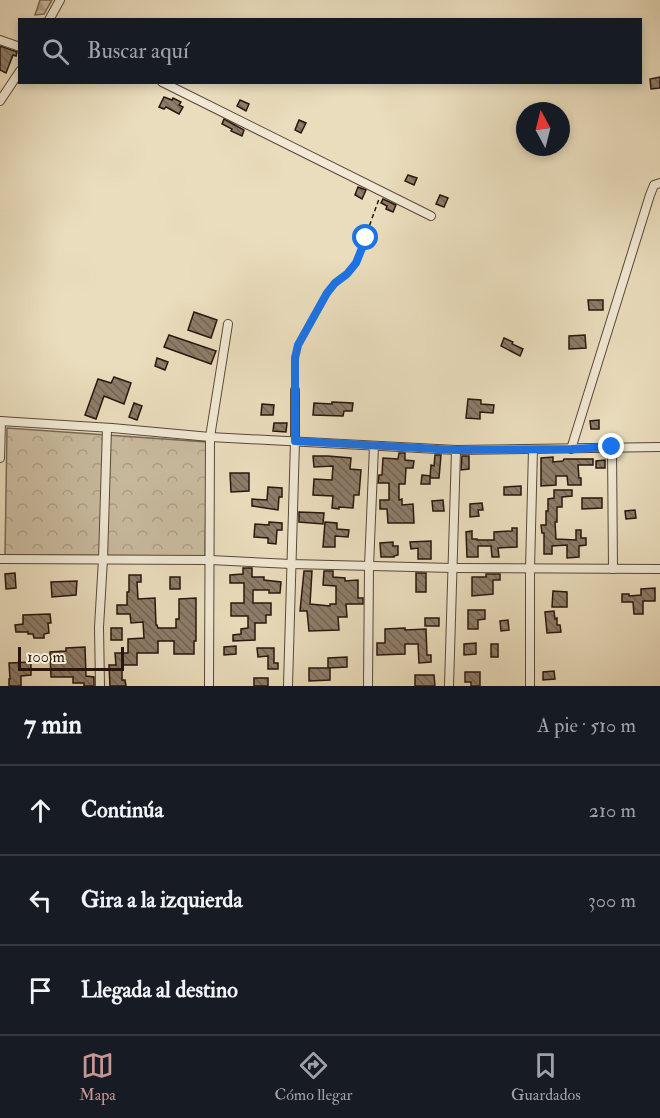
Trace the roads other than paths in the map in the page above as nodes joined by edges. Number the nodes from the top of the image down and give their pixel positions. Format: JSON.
{"nodes":[{"id":1,"x":60,"y":0,"type":"edge"},
{"id":2,"x":50,"y":18,"type":"edge"},
{"id":3,"x":0,"y":40,"type":"edge"},
{"id":4,"x":18,"y":46,"type":"edge"},
{"id":5,"x":18,"y":73,"type":"edge"},
{"id":6,"x":166,"y":84,"type":"edge"},
{"id":7,"x":0,"y":101,"type":"edge"},
{"id":8,"x":660,"y":183,"type":"edge"},
{"id":9,"x":431,"y":216,"type":"dead end"},
{"id":10,"x":228,"y":324,"type":"dead end"},
{"id":11,"x":295,"y":390,"type":"road end"},
{"id":12,"x":0,"y":421,"type":"edge"},
{"id":13,"x":107,"y":428,"type":"junction"},
{"id":14,"x":210,"y":437,"type":"junction"},
{"id":15,"x":295,"y":441,"type":"junction"},
{"id":16,"x":374,"y":446,"type":"junction"},
{"id":17,"x":612,"y":447,"type":"junction"},
{"id":18,"x":660,"y":447,"type":"edge"},
{"id":19,"x":533,"y":449,"type":"junction"},
{"id":20,"x":571,"y":449,"type":"junction"},
{"id":21,"x":456,"y":450,"type":"junction"},
{"id":22,"x":0,"y":458,"type":"edge"},
{"id":23,"x":0,"y":559,"type":"edge"},
{"id":24,"x":103,"y":559,"type":"junction"},
{"id":25,"x":210,"y":560,"type":"junction"},
{"id":26,"x":291,"y":564,"type":"junction"},
{"id":27,"x":369,"y":566,"type":"junction"},
{"id":28,"x":453,"y":568,"type":"junction"},
{"id":29,"x":530,"y":569,"type":"junction"},
{"id":30,"x":613,"y":569,"type":"junction"},
{"id":31,"x":660,"y":569,"type":"edge"},
{"id":32,"x":100,"y":686,"type":"edge"},
{"id":33,"x":209,"y":686,"type":"edge"},
{"id":34,"x":288,"y":686,"type":"edge"},
{"id":35,"x":368,"y":686,"type":"edge"},
{"id":36,"x":449,"y":686,"type":"edge"},
{"id":37,"x":531,"y":686,"type":"edge"}],
"edges":[{"from":1,"to":2,"type":"street"},
{"from":3,"to":4,"type":"street"},
{"from":5,"to":7,"type":"street"},
{"from":6,"to":9,"type":"street"},
{"from":8,"to":20,"type":"street"},
{"from":10,"to":14,"type":"street"},
{"from":11,"to":15,"type":"street"},
{"from":12,"to":13,"type":"street"},
{"from":12,"to":22,"type":"street"},
{"from":13,"to":14,"type":"street"},
{"from":13,"to":24,"type":"street"},
{"from":14,"to":15,"type":"street"},
{"from":14,"to":25,"type":"street"},
{"from":15,"to":16,"type":"street"},
{"from":15,"to":26,"type":"street"},
{"from":16,"to":21,"type":"street"},
{"from":16,"to":27,"type":"street"},
{"from":17,"to":18,"type":"street"},
{"from":17,"to":20,"type":"street"},
{"from":17,"to":30,"type":"street"},
{"from":19,"to":20,"type":"street"},
{"from":19,"to":21,"type":"street"},
{"from":19,"to":29,"type":"street"},
{"from":21,"to":28,"type":"street"},
{"from":23,"to":24,"type":"street"},
{"from":24,"to":25,"type":"street"},
{"from":24,"to":32,"type":"street"},
{"from":25,"to":26,"type":"street"},
{"from":25,"to":33,"type":"street"},
{"from":26,"to":27,"type":"street"},
{"from":26,"to":34,"type":"street"},
{"from":27,"to":28,"type":"street"},
{"from":27,"to":35,"type":"street"},
{"from":28,"to":29,"type":"street"},
{"from":28,"to":36,"type":"street"},
{"from":29,"to":30,"type":"street"},
{"from":29,"to":37,"type":"street"},
{"from":30,"to":31,"type":"street"}]}
